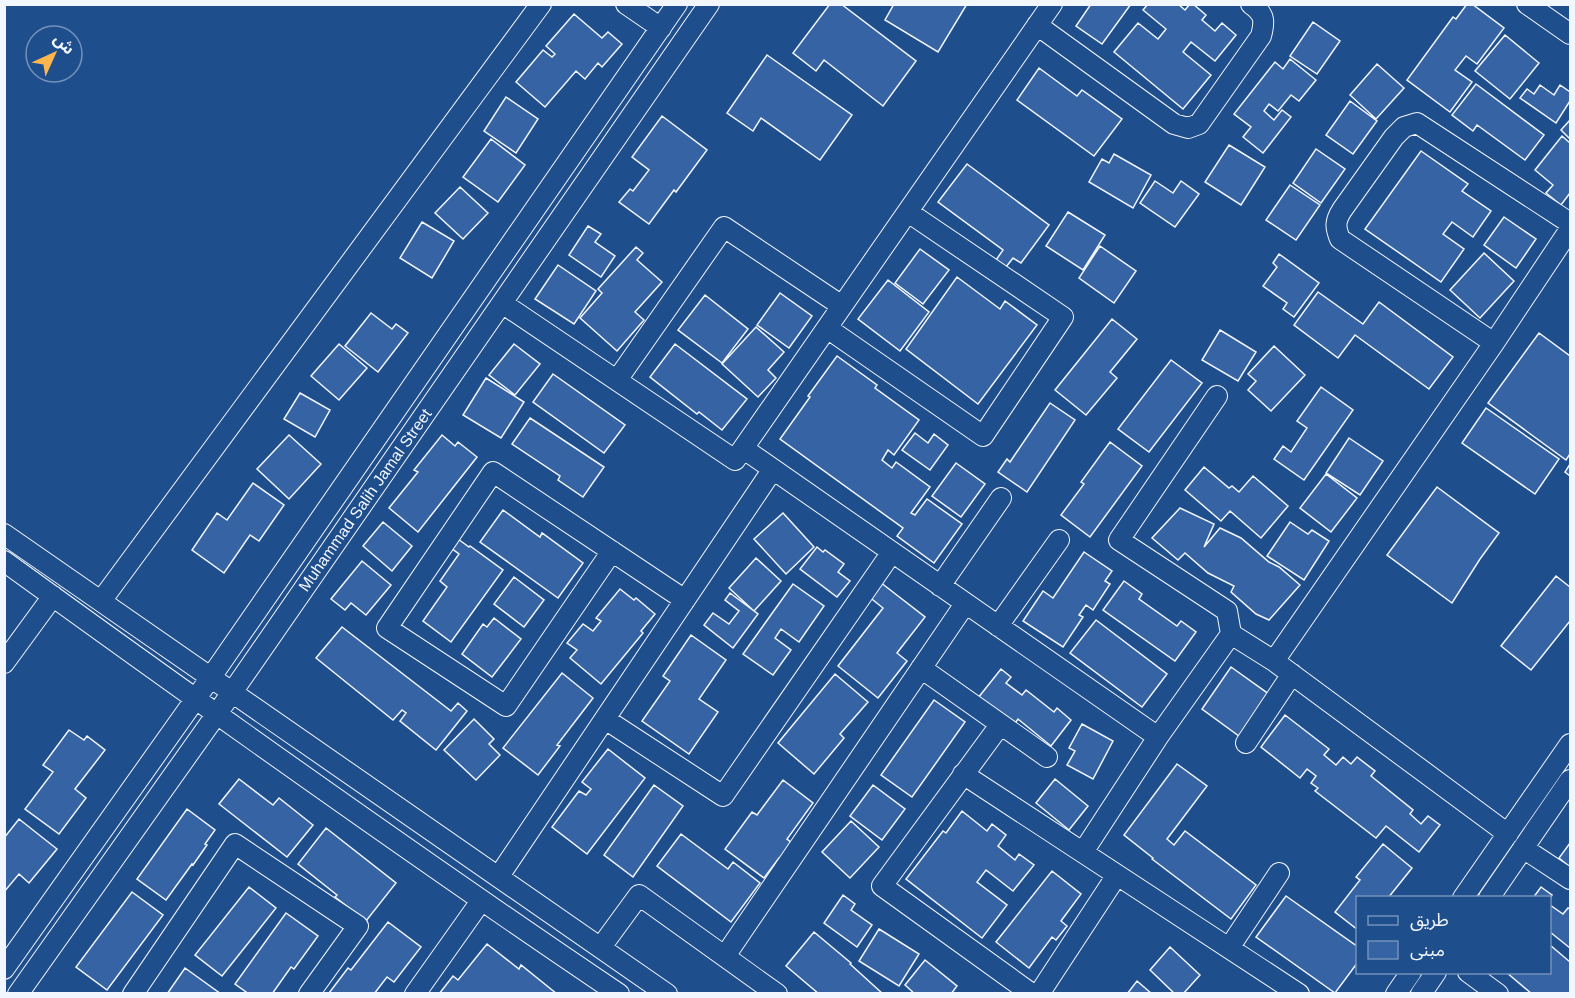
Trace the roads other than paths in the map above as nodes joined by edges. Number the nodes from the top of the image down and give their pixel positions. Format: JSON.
{"nodes":[{"id":1,"x":541,"y":4,"type":"edge"},
{"id":2,"x":626,"y":4,"type":"edge"},
{"id":3,"x":677,"y":4,"type":"edge"},
{"id":4,"x":709,"y":4,"type":"edge"},
{"id":5,"x":1052,"y":4,"type":"edge"},
{"id":6,"x":1251,"y":4,"type":"edge"},
{"id":7,"x":1527,"y":4,"type":"edge"},
{"id":8,"x":1038,"y":25,"type":"junction"},
{"id":9,"x":661,"y":28,"type":"junction"},
{"id":10,"x":1570,"y":34,"type":"edge"},
{"id":11,"x":908,"y":212,"type":"junction"},
{"id":12,"x":1570,"y":223,"type":"edge"},
{"id":13,"x":1570,"y":230,"type":"edge"},
{"id":14,"x":502,"y":303,"type":"junction"},
{"id":15,"x":842,"y":306,"type":"junction"},
{"id":16,"x":827,"y":328,"type":"junction"},
{"id":17,"x":1494,"y":343,"type":"junction"},
{"id":18,"x":617,"y":380,"type":"junction"},
{"id":19,"x":1217,"y":396,"type":"dead end"},
{"id":20,"x":744,"y":449,"type":"junction"},
{"id":21,"x":773,"y":470,"type":"junction"},
{"id":22,"x":1001,"y":498,"type":"dead end"},
{"id":23,"x":4,"y":534,"type":"edge"},
{"id":24,"x":1059,"y":540,"type":"dead end"},
{"id":25,"x":612,"y":551,"type":"junction"},
{"id":26,"x":892,"y":552,"type":"junction"},
{"id":27,"x":4,"y":561,"type":"edge"},
{"id":28,"x":940,"y":586,"type":"junction"},
{"id":29,"x":53,"y":596,"type":"junction"},
{"id":30,"x":685,"y":600,"type":"junction"},
{"id":31,"x":101,"y":601,"type":"junction"},
{"id":32,"x":966,"y":604,"type":"junction"},
{"id":33,"x":998,"y":626,"type":"junction"},
{"id":34,"x":1231,"y":634,"type":"junction"},
{"id":35,"x":1274,"y":661,"type":"junction"},
{"id":36,"x":4,"y":663,"type":"edge"},
{"id":37,"x":921,"y":668,"type":"junction"},
{"id":38,"x":1292,"y":674,"type":"junction"},
{"id":39,"x":211,"y":676,"type":"junction"},
{"id":40,"x":233,"y":691,"type":"junction"},
{"id":41,"x":195,"y":699,"type":"junction"},
{"id":42,"x":217,"y":714,"type":"junction"},
{"id":43,"x":605,"y":719,"type":"junction"},
{"id":44,"x":1000,"y":725,"type":"junction"},
{"id":45,"x":1158,"y":737,"type":"junction"},
{"id":46,"x":1246,"y":743,"type":"dead end"},
{"id":47,"x":1570,"y":744,"type":"edge"},
{"id":48,"x":1047,"y":757,"type":"dead end"},
{"id":49,"x":963,"y":774,"type":"junction"},
{"id":50,"x":1570,"y":780,"type":"edge"},
{"id":51,"x":1508,"y":834,"type":"junction"},
{"id":52,"x":1523,"y":848,"type":"junction"},
{"id":53,"x":1083,"y":852,"type":"junction"},
{"id":54,"x":1279,"y":873,"type":"dead end"},
{"id":55,"x":1117,"y":875,"type":"junction"},
{"id":56,"x":499,"y":876,"type":"junction"},
{"id":57,"x":1570,"y":879,"type":"edge"},
{"id":58,"x":1464,"y":896,"type":"edge"},
{"id":59,"x":1490,"y":896,"type":"edge"},
{"id":60,"x":481,"y":901,"type":"junction"},
{"id":61,"x":601,"y":947,"type":"junction"},
{"id":62,"x":1229,"y":948,"type":"junction"},
{"id":63,"x":725,"y":956,"type":"junction"},
{"id":64,"x":4,"y":969,"type":"edge"},
{"id":65,"x":1410,"y":974,"type":"edge"},
{"id":66,"x":1435,"y":974,"type":"edge"},
{"id":67,"x":1471,"y":974,"type":"edge"},
{"id":68,"x":1042,"y":992,"type":"edge"},
{"id":69,"x":18,"y":993,"type":"edge"},
{"id":70,"x":133,"y":993,"type":"edge"},
{"id":71,"x":309,"y":993,"type":"edge"},
{"id":72,"x":415,"y":993,"type":"edge"},
{"id":73,"x":619,"y":993,"type":"edge"},
{"id":74,"x":667,"y":993,"type":"edge"},
{"id":75,"x":777,"y":993,"type":"edge"},
{"id":76,"x":1299,"y":993,"type":"edge"},
{"id":77,"x":1396,"y":993,"type":"edge"},
{"id":78,"x":1421,"y":993,"type":"edge"},
{"id":79,"x":1498,"y":993,"type":"edge"}],
"edges":[{"from":1,"to":31,"type":"street"},
{"from":2,"to":9,"type":"street"},
{"from":3,"to":9,"type":"street","name":"Muhammad Salih Jamal Street"},
{"from":4,"to":14,"type":"street","name":"Muhammad Salih Jamal Street"},
{"from":5,"to":8,"type":"street"},
{"from":6,"to":8,"type":"street"},
{"from":7,"to":10,"type":"street"},
{"from":8,"to":11,"type":"street"},
{"from":9,"to":39,"type":"street","name":"Muhammad Salih Jamal Street"},
{"from":11,"to":15,"type":"street"},
{"from":11,"to":16,"type":"street"},
{"from":12,"to":17,"type":"street"},
{"from":13,"to":17,"type":"street"},
{"from":14,"to":18,"type":"street"},
{"from":14,"to":40,"type":"street","name":"Muhammad Salih Jamal Street"},
{"from":15,"to":16,"type":"street"},
{"from":15,"to":18,"type":"street"},
{"from":16,"to":20,"type":"street"},
{"from":17,"to":35,"type":"street"},
{"from":18,"to":20,"type":"street"},
{"from":19,"to":34,"type":"street"},
{"from":20,"to":21,"type":"street"},
{"from":21,"to":26,"type":"street"},
{"from":21,"to":30,"type":"street"},
{"from":22,"to":28,"type":"street"},
{"from":23,"to":31,"type":"street"},
{"from":24,"to":33,"type":"street"},
{"from":25,"to":25,"type":"street"},
{"from":25,"to":30,"type":"street"},
{"from":26,"to":28,"type":"street"},
{"from":26,"to":43,"type":"street"},
{"from":27,"to":29,"type":"street"},
{"from":28,"to":32,"type":"street"},
{"from":29,"to":36,"type":"street"},
{"from":29,"to":41,"type":"street"},
{"from":30,"to":43,"type":"street"},
{"from":31,"to":39,"type":"street"},
{"from":32,"to":33,"type":"street"},
{"from":32,"to":37,"type":"street"},
{"from":33,"to":45,"type":"street"},
{"from":34,"to":35,"type":"street"},
{"from":34,"to":45,"type":"street"},
{"from":35,"to":38,"type":"street"},
{"from":37,"to":44,"type":"street"},
{"from":37,"to":63,"type":"street"},
{"from":38,"to":46,"type":"street"},
{"from":38,"to":51,"type":"street"},
{"from":39,"to":40,"type":"street"},
{"from":39,"to":41,"type":"street","name":"Muhammad Salih Jamal Street"},
{"from":40,"to":42,"type":"street","name":"Muhammad Salih Jamal Street"},
{"from":40,"to":56,"type":"street"},
{"from":41,"to":42,"type":"street"},
{"from":41,"to":64,"type":"street","name":"Muhammad Salih Jamal Street"},
{"from":42,"to":60,"type":"street"},
{"from":42,"to":69,"type":"street","name":"Muhammad Salih Jamal Street"},
{"from":43,"to":56,"type":"street"},
{"from":44,"to":48,"type":"street"},
{"from":44,"to":49,"type":"street"},
{"from":45,"to":53,"type":"street"},
{"from":47,"to":51,"type":"street"},
{"from":49,"to":53,"type":"street"},
{"from":49,"to":68,"type":"street"},
{"from":50,"to":52,"type":"street"},
{"from":51,"to":58,"type":"street"},
{"from":52,"to":57,"type":"street"},
{"from":52,"to":59,"type":"street"},
{"from":53,"to":55,"type":"street"},
{"from":54,"to":62,"type":"street"},
{"from":55,"to":62,"type":"street"},
{"from":55,"to":68,"type":"street"},
{"from":56,"to":61,"type":"street"},
{"from":60,"to":72,"type":"street"},
{"from":60,"to":73,"type":"street"},
{"from":61,"to":63,"type":"street"},
{"from":61,"to":74,"type":"street"},
{"from":62,"to":76,"type":"street"},
{"from":63,"to":75,"type":"street"},
{"from":65,"to":77,"type":"street"},
{"from":66,"to":78,"type":"street"},
{"from":67,"to":79,"type":"street"},
{"from":70,"to":71,"type":"street"}]}
